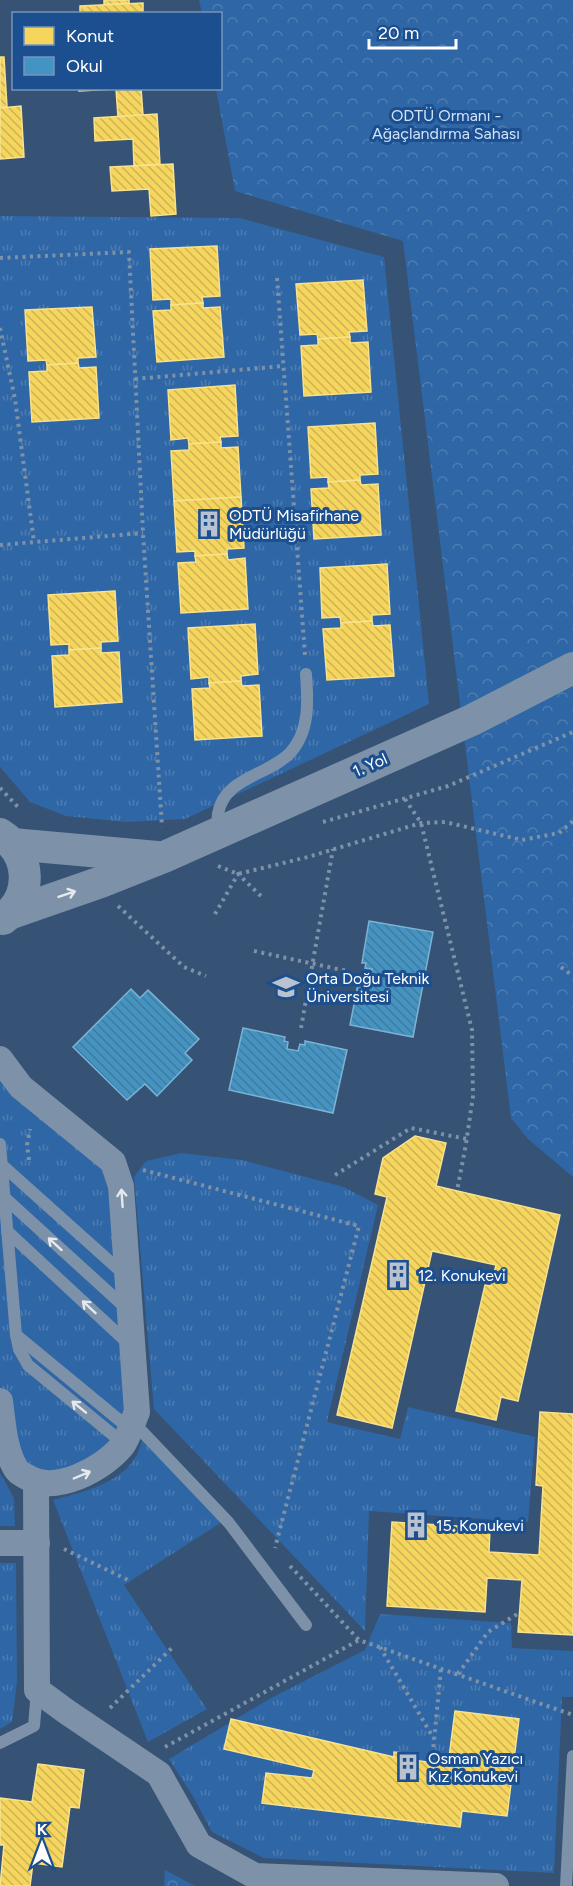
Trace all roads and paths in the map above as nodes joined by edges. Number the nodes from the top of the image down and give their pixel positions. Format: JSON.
{"nodes":[{"id":1,"x":0,"y":258,"type":"edge"},
{"id":2,"x":278,"y":278,"type":"dead end"},
{"id":3,"x":0,"y":328,"type":"edge"},
{"id":4,"x":284,"y":366,"type":"junction"},
{"id":5,"x":0,"y":368,"type":"edge"},
{"id":6,"x":8,"y":368,"type":"junction"},
{"id":7,"x":135,"y":379,"type":"junction"},
{"id":8,"x":143,"y":533,"type":"junction"},
{"id":9,"x":34,"y":542,"type":"junction"},
{"id":10,"x":0,"y":545,"type":"edge"},
{"id":11,"x":573,"y":668,"type":"edge"},
{"id":12,"x":306,"y":674,"type":"joint"},
{"id":13,"x":573,"y":732,"type":"edge"},
{"id":14,"x":405,"y":800,"type":"junction"},
{"id":15,"x":573,"y":821,"type":"edge"},
{"id":16,"x":421,"y":823,"type":"junction"},
{"id":17,"x":313,"y":824,"type":"dead end"},
{"id":18,"x":219,"y":833,"type":"junction"},
{"id":19,"x":6,"y":839,"type":"edge"},
{"id":20,"x":333,"y":849,"type":"junction"},
{"id":21,"x":164,"y":858,"type":"junction"},
{"id":22,"x":208,"y":863,"type":"dead end"},
{"id":23,"x":238,"y":874,"type":"junction"},
{"id":24,"x":263,"y":898,"type":"dead end"},
{"id":25,"x":111,"y":899,"type":"dead end"},
{"id":26,"x":215,"y":914,"type":"dead end"},
{"id":27,"x":6,"y":917,"type":"edge"},
{"id":28,"x":254,"y":951,"type":"dead end"},
{"id":29,"x":312,"y":964,"type":"junction"},
{"id":30,"x":561,"y":967,"type":"dead end"},
{"id":31,"x":347,"y":971,"type":"dead end"},
{"id":32,"x":206,"y":976,"type":"dead end"},
{"id":33,"x":573,"y":976,"type":"edge"},
{"id":34,"x":301,"y":1028,"type":"dead end"},
{"id":35,"x":0,"y":1059,"type":"edge"},
{"id":36,"x":36,"y":1099,"type":"junction"},
{"id":37,"x":467,"y":1139,"type":"junction"},
{"id":38,"x":0,"y":1144,"type":"edge"},
{"id":39,"x":113,"y":1162,"type":"junction"},
{"id":40,"x":29,"y":1164,"type":"dead end"},
{"id":41,"x":2,"y":1165,"type":"junction"},
{"id":42,"x":335,"y":1175,"type":"dead end"},
{"id":43,"x":456,"y":1191,"type":"dead end"},
{"id":44,"x":4,"y":1198,"type":"junction"},
{"id":45,"x":7,"y":1231,"type":"junction"},
{"id":46,"x":127,"y":1276,"type":"junction"},
{"id":47,"x":130,"y":1312,"type":"junction"},
{"id":48,"x":132,"y":1347,"type":"junction"},
{"id":49,"x":0,"y":1401,"type":"edge"},
{"id":50,"x":129,"y":1432,"type":"junction"},
{"id":51,"x":36,"y":1483,"type":"junction"},
{"id":52,"x":37,"y":1540,"type":"junction"},
{"id":53,"x":0,"y":1543,"type":"edge"},
{"id":54,"x":274,"y":1549,"type":"dead end"},
{"id":55,"x":130,"y":1581,"type":"dead end"},
{"id":56,"x":519,"y":1613,"type":"dead end"},
{"id":57,"x":306,"y":1624,"type":"dead end"},
{"id":58,"x":174,"y":1646,"type":"dead end"},
{"id":59,"x":380,"y":1647,"type":"junction"},
{"id":60,"x":441,"y":1668,"type":"junction"},
{"id":61,"x":458,"y":1674,"type":"junction"},
{"id":62,"x":37,"y":1690,"type":"junction"},
{"id":63,"x":573,"y":1714,"type":"edge"},
{"id":64,"x":90,"y":1727,"type":"junction"},
{"id":65,"x":434,"y":1739,"type":"junction"},
{"id":66,"x":0,"y":1743,"type":"edge"},
{"id":67,"x":573,"y":1756,"type":"edge"},
{"id":68,"x":140,"y":1761,"type":"junction"},
{"id":69,"x":432,"y":1762,"type":"dead end"},
{"id":70,"x":496,"y":1886,"type":"edge"},
{"id":71,"x":566,"y":1886,"type":"edge"}],
"edges":[{"from":1,"to":7,"type":"path"},
{"from":2,"to":4,"type":"path"},
{"from":3,"to":6,"type":"path"},
{"from":4,"to":7,"type":"path"},
{"from":4,"to":12,"type":"path"},
{"from":5,"to":6,"type":"path"},
{"from":6,"to":9,"type":"path"},
{"from":7,"to":8,"type":"path"},
{"from":8,"to":9,"type":"path"},
{"from":8,"to":21,"type":"path"},
{"from":9,"to":10,"type":"path"},
{"from":11,"to":18,"type":"street","name":"1. Yol"},
{"from":12,"to":18,"type":"lane"},
{"from":13,"to":14,"type":"path"},
{"from":14,"to":16,"type":"path"},
{"from":14,"to":17,"type":"path"},
{"from":15,"to":16,"type":"path"},
{"from":16,"to":20,"type":"path"},
{"from":16,"to":37,"type":"path"},
{"from":18,"to":21,"type":"street","name":"1. Yol"},
{"from":19,"to":21,"type":"street"},
{"from":19,"to":27,"type":"street"},
{"from":20,"to":23,"type":"path"},
{"from":20,"to":29,"type":"path"},
{"from":27,"to":21,"type":"street","name":"1. Yol","one_way":true},
{"from":22,"to":23,"type":"path"},
{"from":23,"to":24,"type":"path"},
{"from":23,"to":26,"type":"path"},
{"from":25,"to":32,"type":"path"},
{"from":28,"to":29,"type":"path"},
{"from":29,"to":31,"type":"path"},
{"from":29,"to":34,"type":"path"},
{"from":30,"to":33,"type":"path"},
{"from":35,"to":36,"type":"street"},
{"from":36,"to":39,"type":"street"},
{"from":36,"to":40,"type":"path"},
{"from":37,"to":42,"type":"path"},
{"from":37,"to":43,"type":"path"},
{"from":38,"to":41,"type":"lane"},
{"from":46,"to":39,"type":"street","one_way":true},
{"from":39,"to":54,"type":"path"},
{"from":41,"to":44,"type":"lane"},
{"from":41,"to":46,"type":"lane"},
{"from":44,"to":45,"type":"lane"},
{"from":47,"to":44,"type":"lane","one_way":true},
{"from":48,"to":45,"type":"lane","one_way":true},
{"from":50,"to":45,"type":"lane","one_way":true},
{"from":46,"to":47,"type":"street"},
{"from":47,"to":48,"type":"street"},
{"from":48,"to":50,"type":"street"},
{"from":49,"to":51,"type":"street"},
{"from":51,"to":50,"type":"street","one_way":true},
{"from":50,"to":57,"type":"lane"},
{"from":51,"to":52,"type":"street"},
{"from":52,"to":53,"type":"street"},
{"from":52,"to":55,"type":"path"},
{"from":52,"to":62,"type":"street"},
{"from":56,"to":61,"type":"path"},
{"from":58,"to":64,"type":"path"},
{"from":59,"to":60,"type":"path"},
{"from":59,"to":65,"type":"path"},
{"from":59,"to":68,"type":"path"},
{"from":60,"to":61,"type":"path"},
{"from":60,"to":65,"type":"path"},
{"from":61,"to":63,"type":"path"},
{"from":62,"to":64,"type":"street"},
{"from":62,"to":66,"type":"lane"},
{"from":64,"to":68,"type":"street"},
{"from":65,"to":69,"type":"path"},
{"from":67,"to":71,"type":"lane"},
{"from":68,"to":70,"type":"street"}]}
